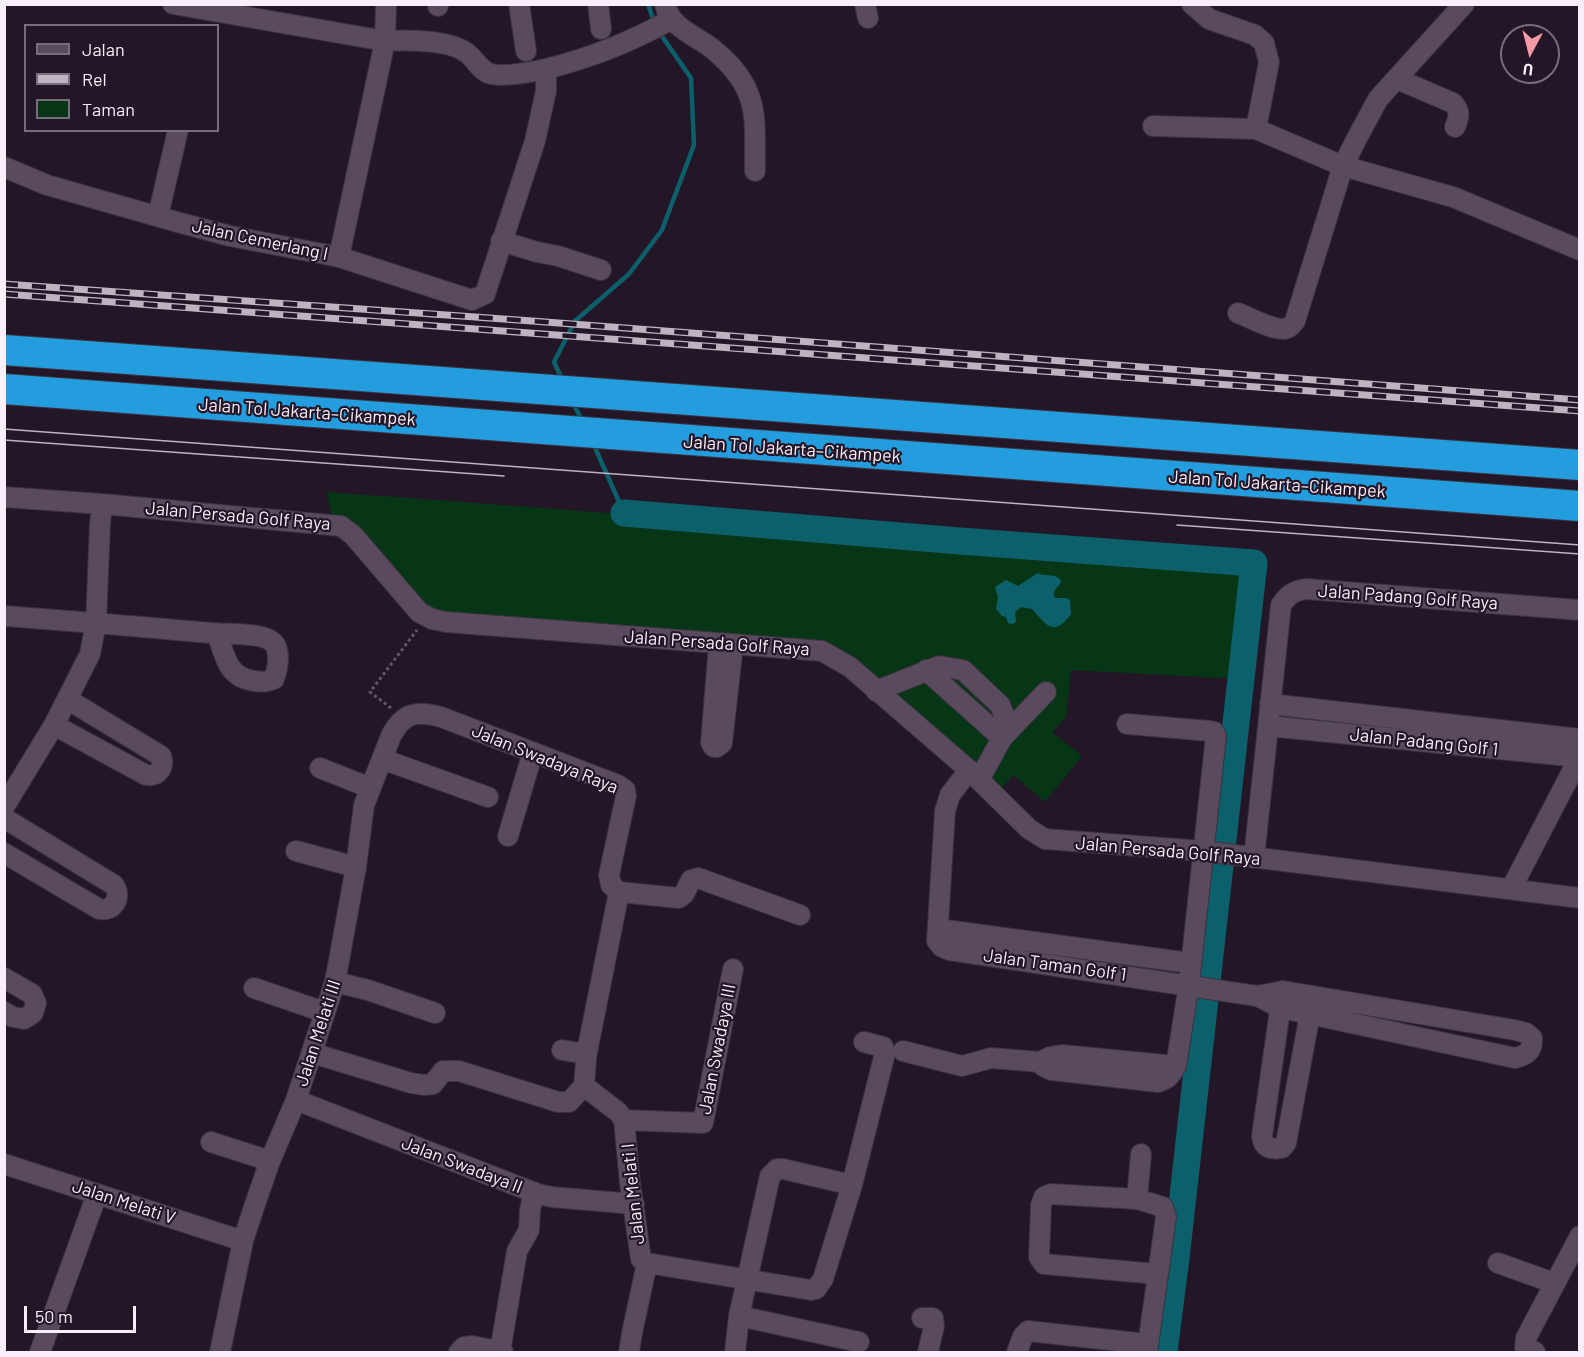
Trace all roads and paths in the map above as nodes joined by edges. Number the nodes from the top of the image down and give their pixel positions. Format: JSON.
{"nodes":[{"id":1,"x":173,"y":4,"type":"edge"},
{"id":2,"x":386,"y":4,"type":"edge"},
{"id":3,"x":519,"y":4,"type":"edge"},
{"id":4,"x":598,"y":4,"type":"edge"},
{"id":5,"x":1192,"y":4,"type":"edge"},
{"id":6,"x":1464,"y":4,"type":"edge"},
{"id":7,"x":660,"y":21,"type":"edge"},
{"id":8,"x":601,"y":29,"type":"dead end"},
{"id":9,"x":385,"y":41,"type":"junction"},
{"id":10,"x":526,"y":51,"type":"dead end"},
{"id":11,"x":546,"y":69,"type":"junction"},
{"id":12,"x":1397,"y":79,"type":"junction"},
{"id":13,"x":1153,"y":126,"type":"dead end"},
{"id":14,"x":1455,"y":127,"type":"dead end"},
{"id":15,"x":1256,"y":129,"type":"junction"},
{"id":16,"x":178,"y":132,"type":"edge"},
{"id":17,"x":1343,"y":166,"type":"junction"},
{"id":18,"x":4,"y":167,"type":"edge"},
{"id":19,"x":754,"y":171,"type":"dead end"},
{"id":20,"x":158,"y":216,"type":"junction"},
{"id":21,"x":501,"y":241,"type":"junction"},
{"id":22,"x":1580,"y":250,"type":"edge"},
{"id":23,"x":339,"y":257,"type":"junction"},
{"id":24,"x":602,"y":270,"type":"dead end"},
{"id":25,"x":1238,"y":313,"type":"dead end"},
{"id":26,"x":4,"y":350,"type":"edge"},
{"id":27,"x":4,"y":389,"type":"edge"},
{"id":28,"x":1580,"y":465,"type":"edge"},
{"id":29,"x":4,"y":497,"type":"edge"},
{"id":30,"x":102,"y":504,"type":"junction"},
{"id":31,"x":1580,"y":506,"type":"edge"},
{"id":32,"x":1580,"y":610,"type":"edge"},
{"id":33,"x":4,"y":616,"type":"edge"},
{"id":34,"x":96,"y":623,"type":"junction"},
{"id":35,"x":217,"y":633,"type":"dead end"},
{"id":36,"x":410,"y":639,"type":"dead end"},
{"id":37,"x":876,"y":691,"type":"junction"},
{"id":38,"x":1046,"y":692,"type":"dead end"},
{"id":39,"x":67,"y":699,"type":"junction"},
{"id":40,"x":1270,"y":704,"type":"junction"},
{"id":41,"x":407,"y":717,"type":"junction"},
{"id":42,"x":1126,"y":724,"type":"dead end"},
{"id":43,"x":54,"y":725,"type":"junction"},
{"id":44,"x":1268,"y":726,"type":"junction"},
{"id":45,"x":1002,"y":738,"type":"junction"},
{"id":46,"x":1580,"y":739,"type":"edge"},
{"id":47,"x":533,"y":752,"type":"junction"},
{"id":48,"x":1579,"y":757,"type":"edge"},
{"id":49,"x":382,"y":759,"type":"junction"},
{"id":50,"x":320,"y":768,"type":"dead end"},
{"id":51,"x":974,"y":775,"type":"junction"},
{"id":52,"x":369,"y":789,"type":"junction"},
{"id":53,"x":488,"y":797,"type":"dead end"},
{"id":54,"x":4,"y":807,"type":"edge"},
{"id":55,"x":4,"y":818,"type":"edge"},
{"id":56,"x":508,"y":836,"type":"dead end"},
{"id":57,"x":296,"y":851,"type":"dead end"},
{"id":58,"x":1206,"y":851,"type":"junction"},
{"id":59,"x":4,"y":853,"type":"edge"},
{"id":60,"x":1246,"y":857,"type":"junction"},
{"id":61,"x":357,"y":867,"type":"junction"},
{"id":62,"x":1511,"y":889,"type":"junction"},
{"id":63,"x":619,"y":892,"type":"junction"},
{"id":64,"x":1580,"y":897,"type":"edge"},
{"id":65,"x":800,"y":915,"type":"dead end"},
{"id":66,"x":938,"y":929,"type":"junction"},
{"id":67,"x":1190,"y":963,"type":"junction"},
{"id":68,"x":733,"y":969,"type":"dead end"},
{"id":69,"x":4,"y":978,"type":"edge"},
{"id":70,"x":335,"y":982,"type":"junction"},
{"id":71,"x":1194,"y":986,"type":"junction"},
{"id":72,"x":254,"y":988,"type":"dead end"},
{"id":73,"x":1282,"y":1000,"type":"junction"},
{"id":74,"x":1312,"y":1005,"type":"junction"},
{"id":75,"x":4,"y":1012,"type":"edge"},
{"id":76,"x":324,"y":1012,"type":"junction"},
{"id":77,"x":1409,"y":1012,"type":"junction"},
{"id":78,"x":435,"y":1013,"type":"dead end"},
{"id":79,"x":1405,"y":1035,"type":"junction"},
{"id":80,"x":864,"y":1042,"type":"dead end"},
{"id":81,"x":562,"y":1050,"type":"dead end"},
{"id":82,"x":903,"y":1051,"type":"dead end"},
{"id":83,"x":312,"y":1053,"type":"junction"},
{"id":84,"x":585,"y":1066,"type":"junction"},
{"id":85,"x":296,"y":1100,"type":"junction"},
{"id":86,"x":624,"y":1120,"type":"junction"},
{"id":87,"x":211,"y":1142,"type":"dead end"},
{"id":88,"x":1141,"y":1154,"type":"dead end"},
{"id":89,"x":270,"y":1161,"type":"junction"},
{"id":90,"x":6,"y":1168,"type":"edge"},
{"id":91,"x":852,"y":1185,"type":"junction"},
{"id":92,"x":534,"y":1192,"type":"junction"},
{"id":93,"x":97,"y":1194,"type":"junction"},
{"id":94,"x":1137,"y":1199,"type":"junction"},
{"id":95,"x":634,"y":1204,"type":"junction"},
{"id":96,"x":1580,"y":1236,"type":"edge"},
{"id":97,"x":243,"y":1241,"type":"junction"},
{"id":98,"x":647,"y":1263,"type":"junction"},
{"id":99,"x":1498,"y":1263,"type":"dead end"},
{"id":100,"x":1157,"y":1274,"type":"junction"},
{"id":101,"x":747,"y":1280,"type":"junction"},
{"id":102,"x":1554,"y":1283,"type":"junction"},
{"id":103,"x":739,"y":1316,"type":"junction"},
{"id":104,"x":922,"y":1318,"type":"dead end"},
{"id":105,"x":859,"y":1342,"type":"dead end"},
{"id":106,"x":1147,"y":1348,"type":"edge"},
{"id":107,"x":501,"y":1352,"type":"edge"},
{"id":108,"x":40,"y":1353,"type":"edge"},
{"id":109,"x":220,"y":1353,"type":"edge"},
{"id":110,"x":459,"y":1353,"type":"edge"},
{"id":111,"x":629,"y":1353,"type":"edge"},
{"id":112,"x":735,"y":1353,"type":"edge"},
{"id":113,"x":928,"y":1353,"type":"edge"},
{"id":114,"x":1017,"y":1353,"type":"edge"},
{"id":115,"x":1535,"y":1353,"type":"edge"}],
"edges":[{"from":1,"to":9,"type":"street"},
{"from":2,"to":9,"type":"street","name":"Jalan Cemerlang I"},
{"from":3,"to":10,"type":"street"},
{"from":4,"to":8,"type":"street"},
{"from":5,"to":15,"type":"street"},
{"from":6,"to":12,"type":"street"},
{"from":7,"to":11,"type":"street"},
{"from":7,"to":19,"type":"street"},
{"from":9,"to":11,"type":"street"},
{"from":9,"to":23,"type":"street","name":"Jalan Cemerlang I"},
{"from":11,"to":21,"type":"street"},
{"from":12,"to":14,"type":"street"},
{"from":12,"to":17,"type":"street"},
{"from":13,"to":15,"type":"street"},
{"from":15,"to":17,"type":"street"},
{"from":16,"to":20,"type":"street"},
{"from":17,"to":22,"type":"street"},
{"from":17,"to":25,"type":"street"},
{"from":18,"to":20,"type":"street","name":"Jalan Cemerlang I"},
{"from":20,"to":23,"type":"street","name":"Jalan Cemerlang I"},
{"from":21,"to":23,"type":"street"},
{"from":21,"to":24,"type":"street"},
{"from":26,"to":28,"type":"highway"},
{"from":27,"to":31,"type":"highway","name":"Jalan Tol Jakarta–Cikampek"},
{"from":29,"to":30,"type":"street","name":"Jalan Persada Golf Raya"},
{"from":30,"to":34,"type":"street"},
{"from":30,"to":37,"type":"street","name":"Jalan Persada Golf Raya"},
{"from":32,"to":40,"type":"street","name":"Jalan Padang Golf Raya"},
{"from":33,"to":34,"type":"street"},
{"from":34,"to":35,"type":"street"},
{"from":34,"to":39,"type":"street"},
{"from":36,"to":41,"type":"path"},
{"from":37,"to":45,"type":"street"},
{"from":37,"to":51,"type":"street","name":"Jalan Persada Golf Raya"},
{"from":38,"to":45,"type":"street"},
{"from":39,"to":43,"type":"street"},
{"from":39,"to":43,"type":"street"},
{"from":40,"to":44,"type":"street","name":"Jalan Padang Golf Raya"},
{"from":40,"to":46,"type":"street","name":"Jalan Padang Golf 1"},
{"from":41,"to":47,"type":"street","name":"Jalan Swadaya Raya"},
{"from":41,"to":49,"type":"street","name":"Jalan Melati III"},
{"from":42,"to":58,"type":"street"},
{"from":43,"to":54,"type":"street"},
{"from":44,"to":48,"type":"street","name":"Jalan Padang Golf 1"},
{"from":44,"to":60,"type":"street","name":"Jalan Padang Golf Raya"},
{"from":45,"to":51,"type":"street"},
{"from":47,"to":56,"type":"street"},
{"from":47,"to":63,"type":"street","name":"Jalan Swadaya Raya"},
{"from":48,"to":62,"type":"street"},
{"from":49,"to":52,"type":"street","name":"Jalan Melati III"},
{"from":49,"to":53,"type":"street"},
{"from":50,"to":52,"type":"street"},
{"from":51,"to":58,"type":"street","name":"Jalan Persada Golf Raya"},
{"from":51,"to":66,"type":"street"},
{"from":52,"to":61,"type":"street","name":"Jalan Melati III"},
{"from":55,"to":59,"type":"street"},
{"from":57,"to":61,"type":"street"},
{"from":58,"to":60,"type":"street","name":"Jalan Persada Golf Raya"},
{"from":58,"to":67,"type":"street"},
{"from":60,"to":62,"type":"street","name":"Jalan Persada Golf Raya"},
{"from":61,"to":70,"type":"street","name":"Jalan Melati III"},
{"from":62,"to":64,"type":"street","name":"Jalan Persada Golf Raya"},
{"from":63,"to":65,"type":"street"},
{"from":63,"to":84,"type":"street","name":"Jalan Swadaya Raya"},
{"from":66,"to":67,"type":"street","name":"Jalan Taman Golf 1"},
{"from":66,"to":71,"type":"street","name":"Jalan Taman Golf 1"},
{"from":67,"to":71,"type":"street"},
{"from":68,"to":86,"type":"street","name":"Jalan Swadaya III"},
{"from":69,"to":75,"type":"street"},
{"from":70,"to":76,"type":"street","name":"Jalan Melati III"},
{"from":70,"to":78,"type":"street"},
{"from":71,"to":73,"type":"street"},
{"from":71,"to":82,"type":"street"},
{"from":72,"to":76,"type":"street"},
{"from":73,"to":74,"type":"street"},
{"from":73,"to":74,"type":"street"},
{"from":74,"to":77,"type":"street"},
{"from":74,"to":79,"type":"street"},
{"from":76,"to":83,"type":"street","name":"Jalan Melati III"},
{"from":77,"to":79,"type":"street"},
{"from":77,"to":79,"type":"street"},
{"from":80,"to":91,"type":"street"},
{"from":81,"to":84,"type":"street"},
{"from":83,"to":84,"type":"street"},
{"from":83,"to":85,"type":"street","name":"Jalan Melati III"},
{"from":84,"to":86,"type":"street","name":"Jalan Melati I"},
{"from":85,"to":89,"type":"street","name":"Jalan Melati III"},
{"from":85,"to":92,"type":"street","name":"Jalan Swadaya II"},
{"from":86,"to":95,"type":"street","name":"Jalan Melati I"},
{"from":87,"to":89,"type":"street"},
{"from":88,"to":94,"type":"street"},
{"from":89,"to":97,"type":"street","name":"Jalan Melati III"},
{"from":90,"to":93,"type":"street","name":"Jalan Melati V"},
{"from":91,"to":101,"type":"street","name":"Jalan Melati I"},
{"from":91,"to":101,"type":"street"},
{"from":92,"to":95,"type":"street","name":"Jalan Swadaya II"},
{"from":92,"to":107,"type":"street"},
{"from":93,"to":97,"type":"street","name":"Jalan Melati V"},
{"from":93,"to":108,"type":"street"},
{"from":94,"to":100,"type":"street"},
{"from":94,"to":100,"type":"street"},
{"from":95,"to":98,"type":"street","name":"Jalan Melati I"},
{"from":96,"to":102,"type":"street"},
{"from":97,"to":109,"type":"street","name":"Jalan Melati III"},
{"from":98,"to":101,"type":"street","name":"Jalan Melati I"},
{"from":98,"to":111,"type":"street"},
{"from":99,"to":102,"type":"street"},
{"from":100,"to":106,"type":"street"},
{"from":101,"to":103,"type":"street"},
{"from":102,"to":115,"type":"street"},
{"from":103,"to":105,"type":"street"},
{"from":103,"to":112,"type":"street"},
{"from":104,"to":113,"type":"street"},
{"from":106,"to":114,"type":"street"},
{"from":107,"to":110,"type":"street"}]}
